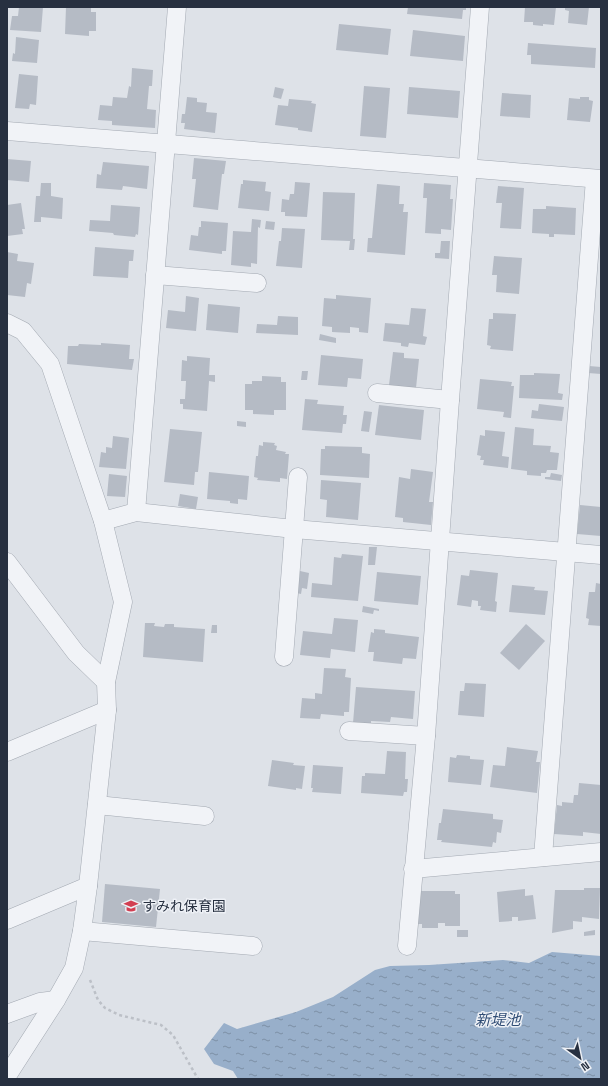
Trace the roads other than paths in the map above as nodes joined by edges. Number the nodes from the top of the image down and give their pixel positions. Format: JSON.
{"nodes":[{"id":1,"x":176,"y":7,"type":"edge"},
{"id":2,"x":480,"y":7,"type":"edge"},
{"id":3,"x":7,"y":132,"type":"edge"},
{"id":4,"x":166,"y":144,"type":"junction"},
{"id":5,"x":468,"y":169,"type":"junction"},
{"id":6,"x":598,"y":179,"type":"edge"},
{"id":7,"x":155,"y":275,"type":"junction"},
{"id":8,"x":257,"y":283,"type":"dead end"},
{"id":9,"x":7,"y":323,"type":"edge"},
{"id":10,"x":377,"y":393,"type":"dead end"},
{"id":11,"x":450,"y":400,"type":"junction"},
{"id":12,"x":298,"y":478,"type":"dead end"},
{"id":13,"x":136,"y":512,"type":"junction"},
{"id":14,"x":103,"y":521,"type":"junction"},
{"id":15,"x":294,"y":529,"type":"junction"},
{"id":16,"x":441,"y":542,"type":"junction"},
{"id":17,"x":566,"y":552,"type":"junction"},
{"id":18,"x":601,"y":554,"type":"edge"},
{"id":19,"x":7,"y":562,"type":"edge"},
{"id":20,"x":284,"y":657,"type":"dead end"},
{"id":21,"x":106,"y":682,"type":"junction"},
{"id":22,"x":107,"y":710,"type":"junction"},
{"id":23,"x":349,"y":731,"type":"dead end"},
{"id":24,"x":426,"y":736,"type":"junction"},
{"id":25,"x":7,"y":752,"type":"edge"},
{"id":26,"x":97,"y":805,"type":"junction"},
{"id":27,"x":205,"y":816,"type":"dead end"},
{"id":28,"x":601,"y":852,"type":"edge"},
{"id":29,"x":542,"y":857,"type":"junction"},
{"id":30,"x":413,"y":869,"type":"junction"},
{"id":31,"x":88,"y":886,"type":"junction"},
{"id":32,"x":7,"y":920,"type":"edge"},
{"id":33,"x":82,"y":931,"type":"junction"},
{"id":34,"x":253,"y":946,"type":"dead end"},
{"id":35,"x":407,"y":946,"type":"dead end"},
{"id":36,"x":56,"y":1000,"type":"junction"},
{"id":37,"x":7,"y":1014,"type":"edge"},
{"id":38,"x":7,"y":1076,"type":"edge"}],
"edges":[{"from":1,"to":4,"type":"street"},
{"from":2,"to":5,"type":"street"},
{"from":3,"to":4,"type":"street"},
{"from":4,"to":5,"type":"street"},
{"from":4,"to":7,"type":"street"},
{"from":5,"to":6,"type":"street"},
{"from":5,"to":11,"type":"street"},
{"from":6,"to":17,"type":"street"},
{"from":7,"to":8,"type":"street"},
{"from":7,"to":13,"type":"street"},
{"from":9,"to":14,"type":"street"},
{"from":10,"to":11,"type":"street"},
{"from":11,"to":16,"type":"street"},
{"from":12,"to":15,"type":"street"},
{"from":13,"to":14,"type":"street"},
{"from":13,"to":15,"type":"street"},
{"from":14,"to":21,"type":"street"},
{"from":15,"to":16,"type":"street"},
{"from":15,"to":20,"type":"street"},
{"from":16,"to":17,"type":"street"},
{"from":16,"to":24,"type":"street"},
{"from":17,"to":18,"type":"street"},
{"from":17,"to":29,"type":"street"},
{"from":19,"to":21,"type":"street"},
{"from":21,"to":22,"type":"street"},
{"from":22,"to":25,"type":"street"},
{"from":22,"to":26,"type":"street"},
{"from":23,"to":24,"type":"street"},
{"from":24,"to":30,"type":"street"},
{"from":26,"to":27,"type":"street"},
{"from":26,"to":31,"type":"street"},
{"from":28,"to":29,"type":"street"},
{"from":29,"to":30,"type":"street"},
{"from":30,"to":35,"type":"street"},
{"from":31,"to":32,"type":"street"},
{"from":31,"to":33,"type":"street"},
{"from":33,"to":34,"type":"street"},
{"from":33,"to":36,"type":"street"},
{"from":36,"to":37,"type":"street"},
{"from":36,"to":38,"type":"street"}]}
